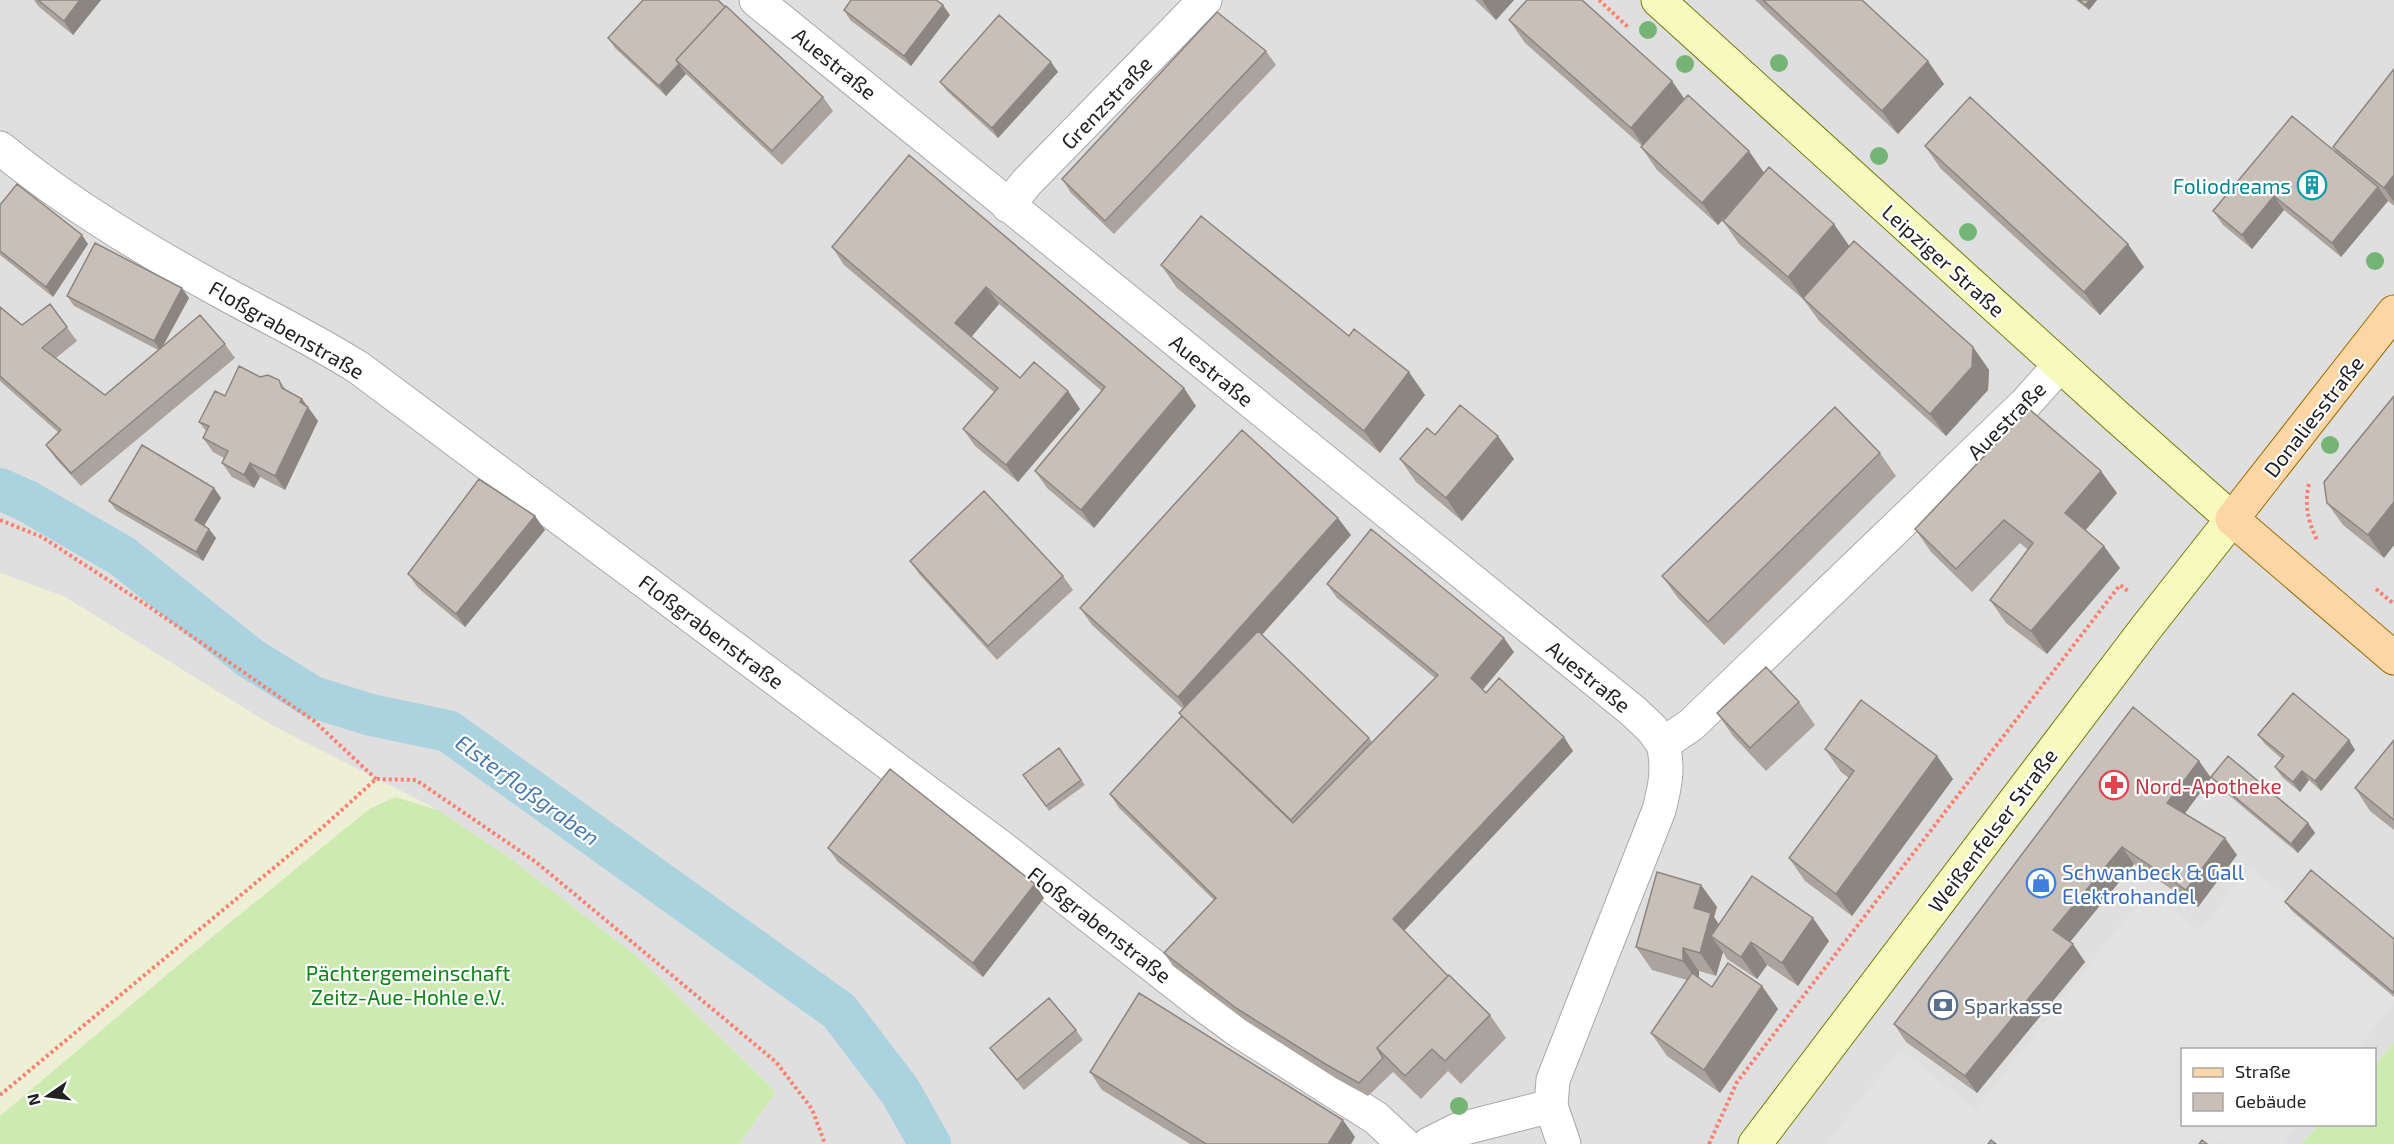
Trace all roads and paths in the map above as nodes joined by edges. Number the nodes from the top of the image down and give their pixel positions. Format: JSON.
{"nodes":[{"id":1,"x":756,"y":0,"type":"edge"},
{"id":2,"x":1205,"y":0,"type":"edge"},
{"id":3,"x":1658,"y":0,"type":"edge"},
{"id":4,"x":0,"y":148,"type":"edge"},
{"id":5,"x":1008,"y":206,"type":"junction"},
{"id":6,"x":2394,"y":312,"type":"edge"},
{"id":7,"x":2060,"y":365,"type":"junction"},
{"id":8,"x":2312,"y":476,"type":"dead end"},
{"id":9,"x":2232,"y":519,"type":"junction"},
{"id":10,"x":0,"y":520,"type":"edge"},
{"id":11,"x":2326,"y":547,"type":"edge"},
{"id":12,"x":2368,"y":583,"type":"dead end"},
{"id":13,"x":2394,"y":604,"type":"edge"},
{"id":14,"x":2158,"y":612,"type":"junction"},
{"id":15,"x":2394,"y":658,"type":"edge"},
{"id":16,"x":1663,"y":744,"type":"junction"},
{"id":17,"x":376,"y":779,"type":"junction"},
{"id":18,"x":0,"y":1095,"type":"edge"},
{"id":19,"x":1551,"y":1106,"type":"junction"},
{"id":20,"x":825,"y":1144,"type":"edge"},
{"id":21,"x":1404,"y":1144,"type":"edge"},
{"id":22,"x":1429,"y":1144,"type":"edge"},
{"id":23,"x":1564,"y":1144,"type":"edge"},
{"id":24,"x":1709,"y":1144,"type":"edge"},
{"id":25,"x":1755,"y":1144,"type":"edge"}],
"edges":[{"from":1,"to":5,"type":"street","name":"Auestraße"},
{"from":2,"to":5,"type":"street","name":"Grenzstraße"},
{"from":3,"to":7,"type":"street","name":"Leipziger Straße"},
{"from":4,"to":21,"type":"street","name":"Floßgrabenstraße"},
{"from":5,"to":16,"type":"street","name":"Auestraße"},
{"from":6,"to":9,"type":"main road","name":"Donaliesstraße"},
{"from":7,"to":9,"type":"street","name":"Leipziger Straße"},
{"from":7,"to":16,"type":"street","name":"Auestraße"},
{"from":8,"to":11,"type":"path"},
{"from":9,"to":14,"type":"street","name":"Weißenfelser Straße"},
{"from":9,"to":15,"type":"main road"},
{"from":10,"to":17,"type":"path"},
{"from":12,"to":13,"type":"path"},
{"from":14,"to":24,"type":"path"},
{"from":14,"to":25,"type":"street","name":"Weißenfelser Straße"},
{"from":16,"to":19,"type":"street"},
{"from":17,"to":18,"type":"path"},
{"from":17,"to":20,"type":"path"},
{"from":19,"to":22,"type":"street"},
{"from":19,"to":23,"type":"street"}]}
